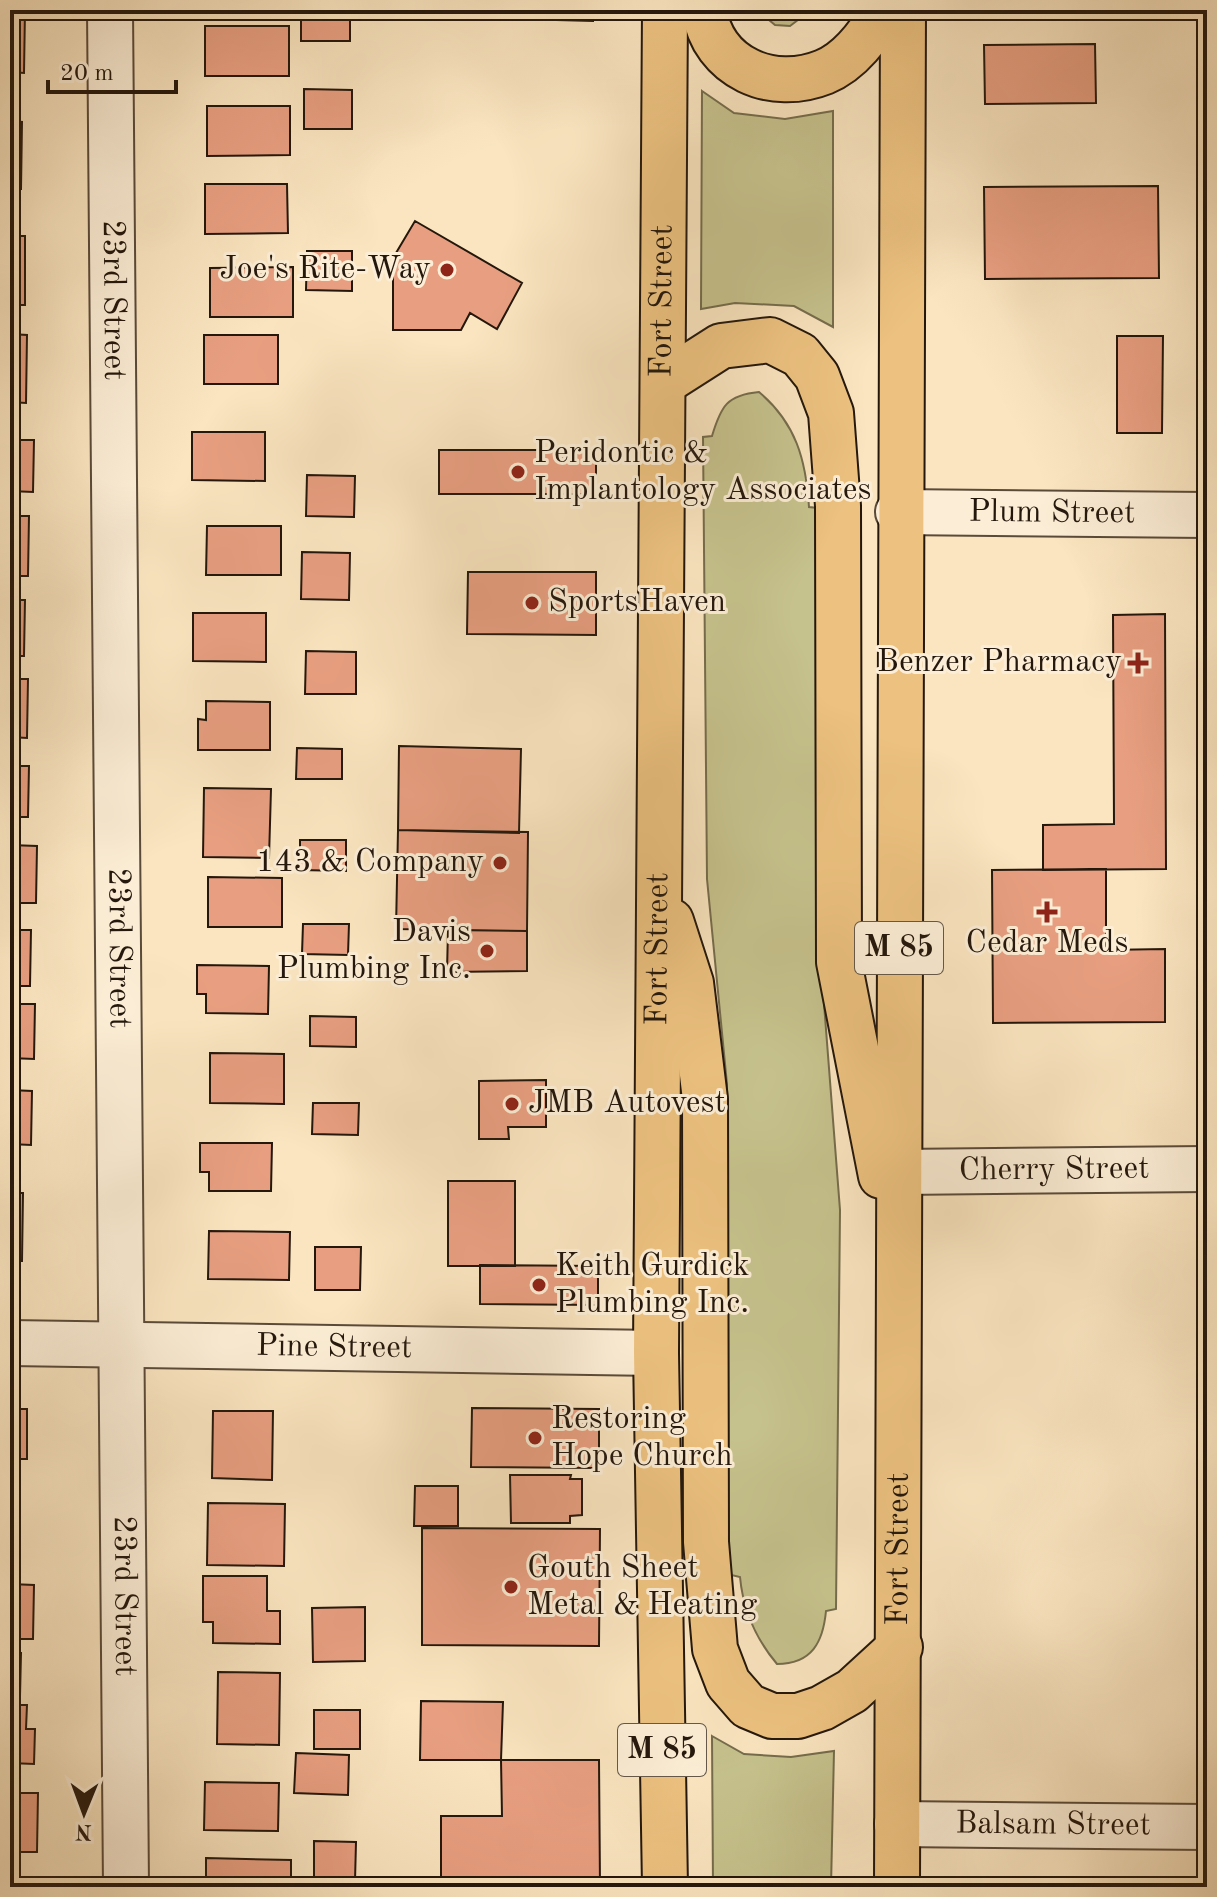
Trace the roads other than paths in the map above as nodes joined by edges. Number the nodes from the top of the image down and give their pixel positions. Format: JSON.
{"nodes":[{"id":1,"x":110,"y":10,"type":"edge"},
{"id":2,"x":665,"y":10,"type":"edge"},
{"id":3,"x":704,"y":10,"type":"edge"},
{"id":4,"x":884,"y":10,"type":"edge"},
{"id":5,"x":903,"y":10,"type":"edge"},
{"id":6,"x":663,"y":383,"type":"junction"},
{"id":7,"x":898,"y":512,"type":"junction"},
{"id":8,"x":1207,"y":515,"type":"edge"},
{"id":9,"x":660,"y":889,"type":"junction"},
{"id":10,"x":1207,"y":1169,"type":"edge"},
{"id":11,"x":900,"y":1172,"type":"junction"},
{"id":12,"x":901,"y":1277,"type":"junction"},
{"id":13,"x":10,"y":1343,"type":"edge"},
{"id":14,"x":122,"y":1343,"type":"junction"},
{"id":15,"x":656,"y":1353,"type":"junction"},
{"id":16,"x":900,"y":1647,"type":"junction"},
{"id":17,"x":897,"y":1824,"type":"junction"},
{"id":18,"x":1207,"y":1827,"type":"edge"},
{"id":19,"x":126,"y":1887,"type":"edge"},
{"id":20,"x":665,"y":1887,"type":"edge"},
{"id":21,"x":897,"y":1887,"type":"edge"}],
"edges":[{"from":1,"to":14,"type":"street","name":"23rd Street"},
{"from":2,"to":6,"type":"main road","name":"Fort Street","number":"M 85"},
{"from":3,"to":4,"type":"main road"},
{"from":5,"to":7,"type":"main road","name":"Fort Street","number":"M 85"},
{"from":6,"to":9,"type":"main road","name":"Fort Street","number":"M 85"},
{"from":6,"to":12,"type":"main road"},
{"from":7,"to":8,"type":"street","name":"Plum Street"},
{"from":7,"to":11,"type":"main road","name":"Fort Street","number":"M 85"},
{"from":9,"to":15,"type":"main road","name":"Fort Street","number":"M 85"},
{"from":9,"to":16,"type":"main road"},
{"from":10,"to":11,"type":"street","name":"Cherry Street"},
{"from":11,"to":12,"type":"main road","name":"Fort Street","number":"M 85"},
{"from":12,"to":16,"type":"main road","name":"Fort Street","number":"M 85"},
{"from":13,"to":14,"type":"street","name":"Pine Street"},
{"from":14,"to":15,"type":"street","name":"Pine Street"},
{"from":14,"to":19,"type":"street","name":"23rd Street"},
{"from":15,"to":20,"type":"main road","name":"Fort Street","number":"M 85"},
{"from":16,"to":17,"type":"main road","name":"Fort Street","number":"M 85"},
{"from":17,"to":18,"type":"street","name":"Balsam Street"},
{"from":17,"to":21,"type":"main road","name":"Fort Street","number":"M 85"}]}
